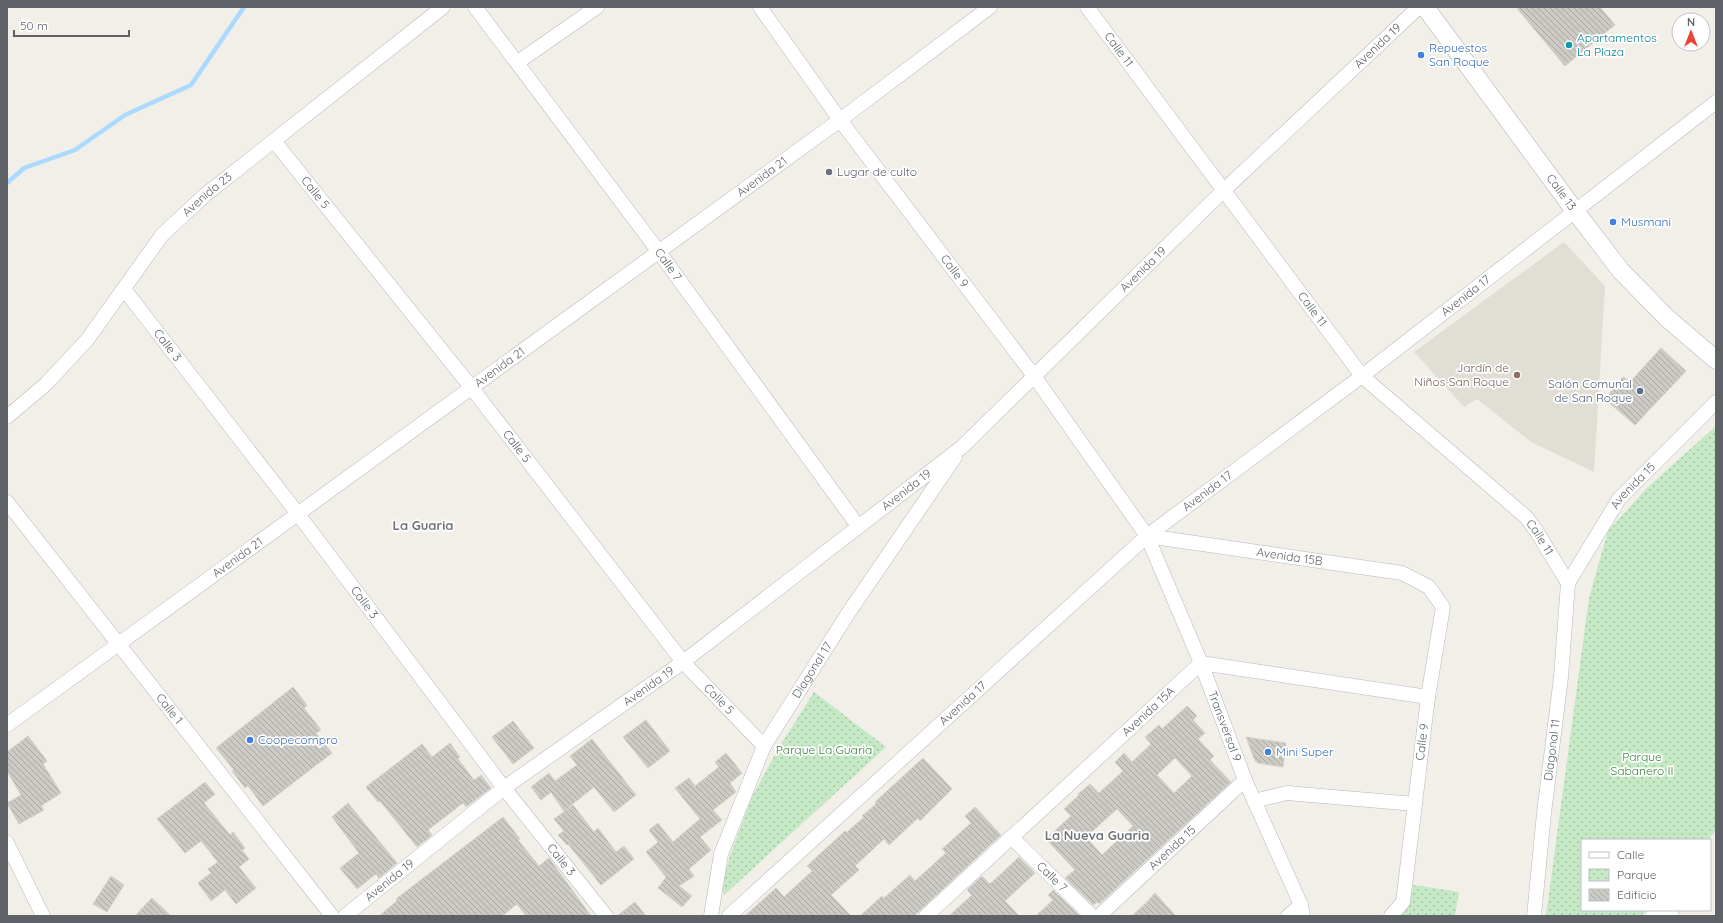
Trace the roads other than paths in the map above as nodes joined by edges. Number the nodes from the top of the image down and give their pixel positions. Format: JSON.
{"nodes":[{"id":1,"x":443,"y":7,"type":"edge"},
{"id":2,"x":475,"y":7,"type":"edge"},
{"id":3,"x":597,"y":7,"type":"edge"},
{"id":4,"x":760,"y":7,"type":"edge"},
{"id":5,"x":990,"y":7,"type":"edge"},
{"id":6,"x":1087,"y":7,"type":"edge"},
{"id":7,"x":1419,"y":7,"type":"edge"},
{"id":8,"x":1425,"y":7,"type":"edge"},
{"id":9,"x":518,"y":62,"type":"junction"},
{"id":10,"x":1716,"y":102,"type":"edge"},
{"id":11,"x":840,"y":120,"type":"junction"},
{"id":12,"x":274,"y":141,"type":"junction"},
{"id":13,"x":1224,"y":190,"type":"junction"},
{"id":14,"x":1574,"y":211,"type":"junction"},
{"id":15,"x":659,"y":252,"type":"junction"},
{"id":16,"x":124,"y":289,"type":"junction"},
{"id":17,"x":1716,"y":360,"type":"edge"},
{"id":18,"x":1034,"y":376,"type":"junction"},
{"id":19,"x":1362,"y":376,"type":"junction"},
{"id":20,"x":472,"y":387,"type":"junction"},
{"id":21,"x":1716,"y":402,"type":"edge"},
{"id":22,"x":7,"y":417,"type":"edge"},
{"id":23,"x":962,"y":447,"type":"junction"},
{"id":24,"x":7,"y":502,"type":"edge"},
{"id":25,"x":298,"y":514,"type":"junction"},
{"id":26,"x":858,"y":526,"type":"junction"},
{"id":27,"x":1147,"y":536,"type":"junction"},
{"id":28,"x":1568,"y":583,"type":"junction"},
{"id":29,"x":1429,"y":587,"type":"joint"},
{"id":30,"x":119,"y":644,"type":"junction"},
{"id":31,"x":683,"y":662,"type":"junction"},
{"id":32,"x":1201,"y":663,"type":"junction"},
{"id":33,"x":1428,"y":697,"type":"junction"},
{"id":34,"x":7,"y":725,"type":"edge"},
{"id":35,"x":764,"y":746,"type":"junction"},
{"id":36,"x":1245,"y":780,"type":"junction"},
{"id":37,"x":504,"y":788,"type":"junction"},
{"id":38,"x":1254,"y":801,"type":"junction"},
{"id":39,"x":1415,"y":804,"type":"junction"},
{"id":40,"x":1011,"y":836,"type":"junction"},
{"id":41,"x":7,"y":843,"type":"edge"},
{"id":42,"x":1303,"y":913,"type":"edge"},
{"id":43,"x":43,"y":916,"type":"edge"},
{"id":44,"x":332,"y":916,"type":"edge"},
{"id":45,"x":345,"y":916,"type":"edge"},
{"id":46,"x":606,"y":916,"type":"edge"},
{"id":47,"x":711,"y":916,"type":"edge"},
{"id":48,"x":729,"y":916,"type":"edge"},
{"id":49,"x":926,"y":916,"type":"edge"},
{"id":50,"x":1092,"y":916,"type":"edge"},
{"id":51,"x":1099,"y":916,"type":"edge"},
{"id":52,"x":1288,"y":916,"type":"edge"},
{"id":53,"x":1391,"y":916,"type":"edge"},
{"id":54,"x":1534,"y":916,"type":"edge"}],
"edges":[{"from":1,"to":12,"type":"street","name":"Avenida 23"},
{"from":2,"to":9,"type":"street","name":"Calle 7"},
{"from":3,"to":9,"type":"street"},
{"from":4,"to":11,"type":"street","name":"Calle 9"},
{"from":5,"to":11,"type":"street","name":"Avenida 21"},
{"from":6,"to":13,"type":"street","name":"Calle 11"},
{"from":7,"to":13,"type":"street","name":"Avenida 19"},
{"from":8,"to":14,"type":"street","name":"Calle 13"},
{"from":9,"to":15,"type":"street","name":"Calle 7"},
{"from":10,"to":14,"type":"street","name":"Avenida 17"},
{"from":11,"to":15,"type":"street","name":"Avenida 21"},
{"from":11,"to":18,"type":"street","name":"Calle 9"},
{"from":12,"to":16,"type":"street","name":"Avenida 23"},
{"from":12,"to":20,"type":"street","name":"Calle 5"},
{"from":13,"to":18,"type":"street","name":"Avenida 19"},
{"from":13,"to":19,"type":"street","name":"Calle 11"},
{"from":14,"to":17,"type":"street","name":"Calle 13"},
{"from":14,"to":19,"type":"street","name":"Avenida 17"},
{"from":15,"to":20,"type":"street","name":"Avenida 21"},
{"from":15,"to":26,"type":"street","name":"Calle 7"},
{"from":16,"to":22,"type":"street","name":"Avenida 23"},
{"from":16,"to":25,"type":"street","name":"Calle 3"},
{"from":18,"to":23,"type":"street","name":"Avenida 19"},
{"from":18,"to":27,"type":"street","name":"Calle 9"},
{"from":19,"to":27,"type":"street","name":"Avenida 17"},
{"from":19,"to":28,"type":"street","name":"Calle 11"},
{"from":20,"to":25,"type":"street","name":"Avenida 21"},
{"from":20,"to":31,"type":"street","name":"Calle 5"},
{"from":21,"to":28,"type":"street","name":"Avenida 15"},
{"from":23,"to":26,"type":"street","name":"Avenida 19"},
{"from":23,"to":35,"type":"street","name":"Diagonal 17"},
{"from":24,"to":30,"type":"street","name":"Calle 1"},
{"from":25,"to":30,"type":"street","name":"Avenida 21"},
{"from":25,"to":37,"type":"street","name":"Calle 3"},
{"from":26,"to":31,"type":"street","name":"Avenida 19"},
{"from":27,"to":29,"type":"street","name":"Avenida 15B"},
{"from":27,"to":32,"type":"street","name":"Transversal 9"},
{"from":27,"to":48,"type":"street","name":"Avenida 17"},
{"from":28,"to":54,"type":"street","name":"Diagonal 11"},
{"from":29,"to":33,"type":"street","name":"Calle 9"},
{"from":30,"to":34,"type":"street","name":"Avenida 21"},
{"from":30,"to":44,"type":"street","name":"Calle 1"},
{"from":31,"to":35,"type":"street","name":"Calle 5"},
{"from":31,"to":37,"type":"street","name":"Avenida 19"},
{"from":32,"to":33,"type":"street"},
{"from":32,"to":36,"type":"street","name":"Transversal 9"},
{"from":32,"to":40,"type":"street","name":"Avenida 15A"},
{"from":33,"to":39,"type":"street","name":"Calle 9"},
{"from":35,"to":47,"type":"street","name":"Diagonal 17"},
{"from":36,"to":38,"type":"street","name":"Transversal 9"},
{"from":36,"to":51,"type":"street","name":"Avenida 15"},
{"from":37,"to":45,"type":"street","name":"Avenida 19"},
{"from":37,"to":46,"type":"street","name":"Calle 3"},
{"from":38,"to":39,"type":"street"},
{"from":38,"to":42,"type":"street","name":"Transversal 9"},
{"from":39,"to":53,"type":"street","name":"Calle 9"},
{"from":40,"to":49,"type":"street","name":"Avenida 15A"},
{"from":40,"to":50,"type":"street","name":"Calle 7"},
{"from":41,"to":43,"type":"street"},
{"from":42,"to":52,"type":"street"}]}
